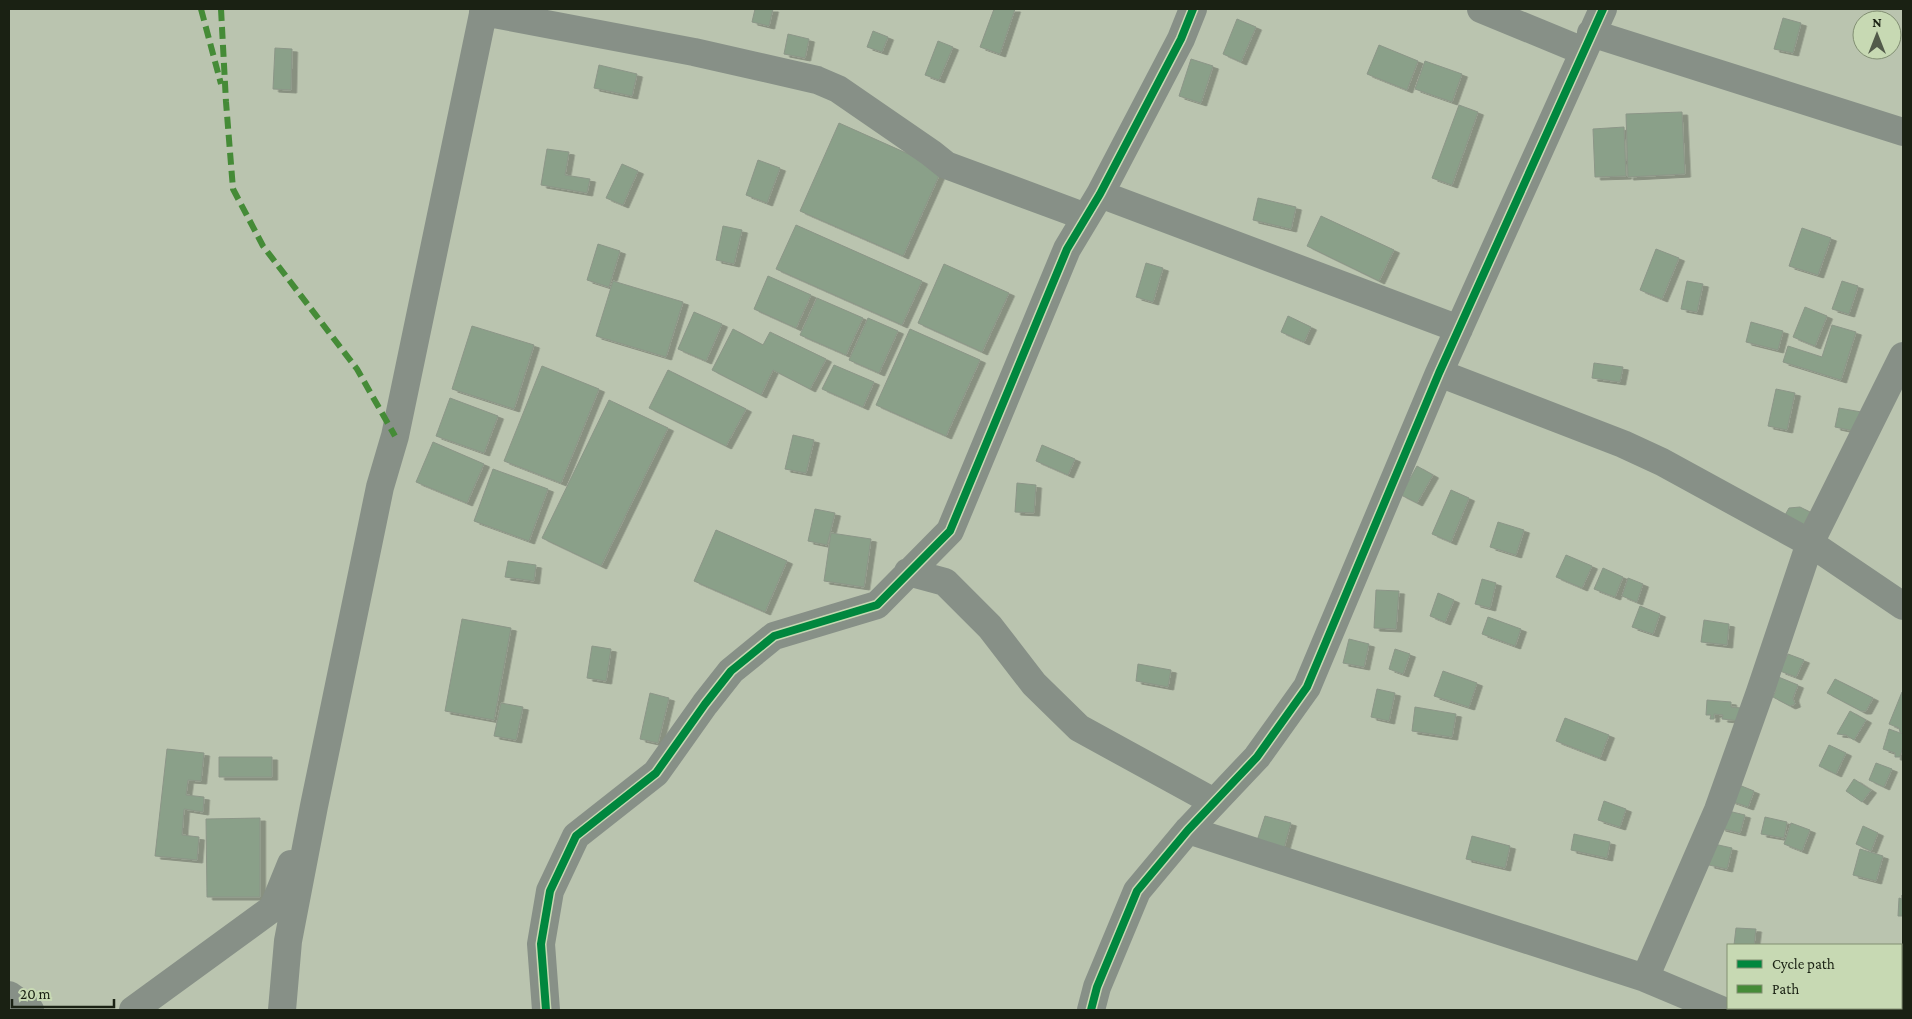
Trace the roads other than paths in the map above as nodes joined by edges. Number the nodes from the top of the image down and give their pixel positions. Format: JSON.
{"nodes":[{"id":1,"x":1193,"y":9,"type":"edge"},
{"id":2,"x":1481,"y":9,"type":"edge"},
{"id":3,"x":1603,"y":9,"type":"edge"},
{"id":4,"x":483,"y":10,"type":"edge"},
{"id":5,"x":1587,"y":42,"type":"junction"},
{"id":6,"x":1903,"y":132,"type":"edge"},
{"id":7,"x":1100,"y":194,"type":"junction"},
{"id":8,"x":1086,"y":217,"type":"junction"},
{"id":9,"x":1459,"y":330,"type":"junction"},
{"id":10,"x":1903,"y":356,"type":"edge"},
{"id":11,"x":1440,"y":373,"type":"junction"},
{"id":12,"x":1810,"y":543,"type":"junction"},
{"id":13,"x":908,"y":572,"type":"junction"},
{"id":14,"x":1903,"y":606,"type":"edge"},
{"id":15,"x":1214,"y":802,"type":"junction"},
{"id":16,"x":314,"y":806,"type":"junction"},
{"id":17,"x":1188,"y":830,"type":"junction"},
{"id":18,"x":1645,"y":978,"type":"junction"},
{"id":19,"x":9,"y":995,"type":"edge"},
{"id":20,"x":30,"y":1010,"type":"edge"},
{"id":21,"x":133,"y":1010,"type":"edge"},
{"id":22,"x":282,"y":1010,"type":"edge"},
{"id":23,"x":546,"y":1010,"type":"edge"},
{"id":24,"x":1091,"y":1010,"type":"edge"},
{"id":25,"x":1721,"y":1010,"type":"edge"}],
"edges":[{"from":1,"to":7,"type":"street"},
{"from":2,"to":5,"type":"street"},
{"from":3,"to":5,"type":"street"},
{"from":4,"to":8,"type":"street"},
{"from":4,"to":16,"type":"street"},
{"from":5,"to":6,"type":"street"},
{"from":5,"to":9,"type":"street"},
{"from":7,"to":8,"type":"street"},
{"from":7,"to":9,"type":"street"},
{"from":8,"to":13,"type":"street"},
{"from":9,"to":11,"type":"street"},
{"from":10,"to":12,"type":"street"},
{"from":11,"to":12,"type":"street"},
{"from":11,"to":15,"type":"street"},
{"from":12,"to":14,"type":"street"},
{"from":12,"to":18,"type":"street"},
{"from":13,"to":15,"type":"street"},
{"from":13,"to":23,"type":"street"},
{"from":15,"to":17,"type":"street"},
{"from":16,"to":21,"type":"street"},
{"from":16,"to":22,"type":"street"},
{"from":17,"to":18,"type":"street"},
{"from":17,"to":24,"type":"street"},
{"from":18,"to":25,"type":"street"},
{"from":19,"to":20,"type":"street"}]}
